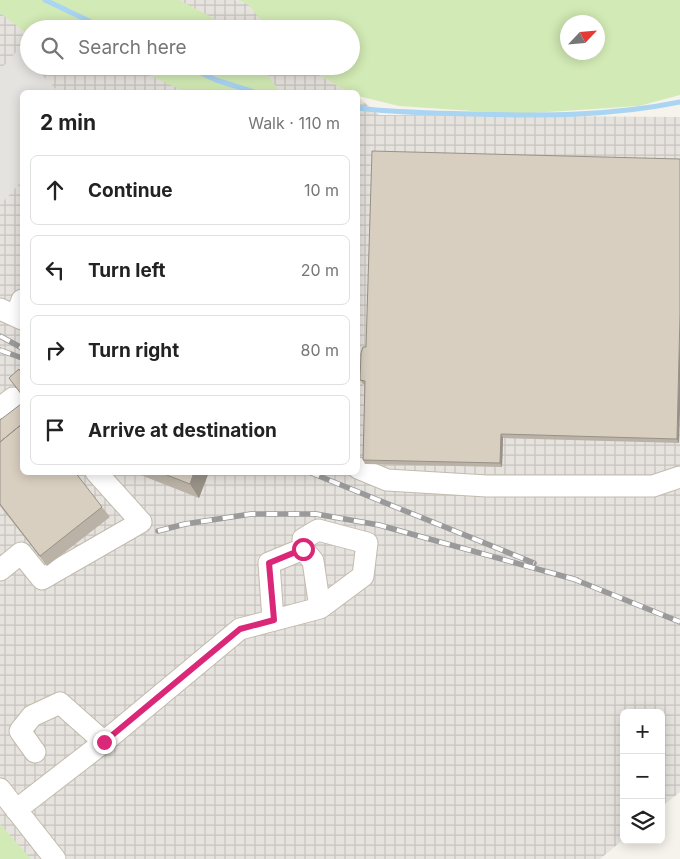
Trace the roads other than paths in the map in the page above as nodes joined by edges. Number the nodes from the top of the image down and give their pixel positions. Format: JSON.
{"nodes":[{"id":1,"x":360,"y":469,"type":"edge"},
{"id":2,"x":99,"y":475,"type":"edge"},
{"id":3,"x":680,"y":477,"type":"edge"},
{"id":4,"x":303,"y":549,"type":"junction"},
{"id":5,"x":0,"y":570,"type":"edge"},
{"id":6,"x":320,"y":608,"type":"junction"},
{"id":7,"x":274,"y":620,"type":"junction"},
{"id":8,"x":104,"y":742,"type":"junction"},
{"id":9,"x":35,"y":752,"type":"dead end"},
{"id":10,"x":0,"y":790,"type":"edge"},
{"id":11,"x":16,"y":810,"type":"junction"},
{"id":12,"x":56,"y":859,"type":"edge"}],
"edges":[{"from":1,"to":3,"type":"lane"},
{"from":2,"to":5,"type":"lane"},
{"from":4,"to":6,"type":"lane"},
{"from":4,"to":6,"type":"lane"},
{"from":4,"to":7,"type":"lane"},
{"from":6,"to":7,"type":"lane"},
{"from":7,"to":8,"type":"lane"},
{"from":8,"to":9,"type":"lane"},
{"from":8,"to":11,"type":"lane"},
{"from":10,"to":11,"type":"lane"},
{"from":11,"to":12,"type":"lane"}]}
